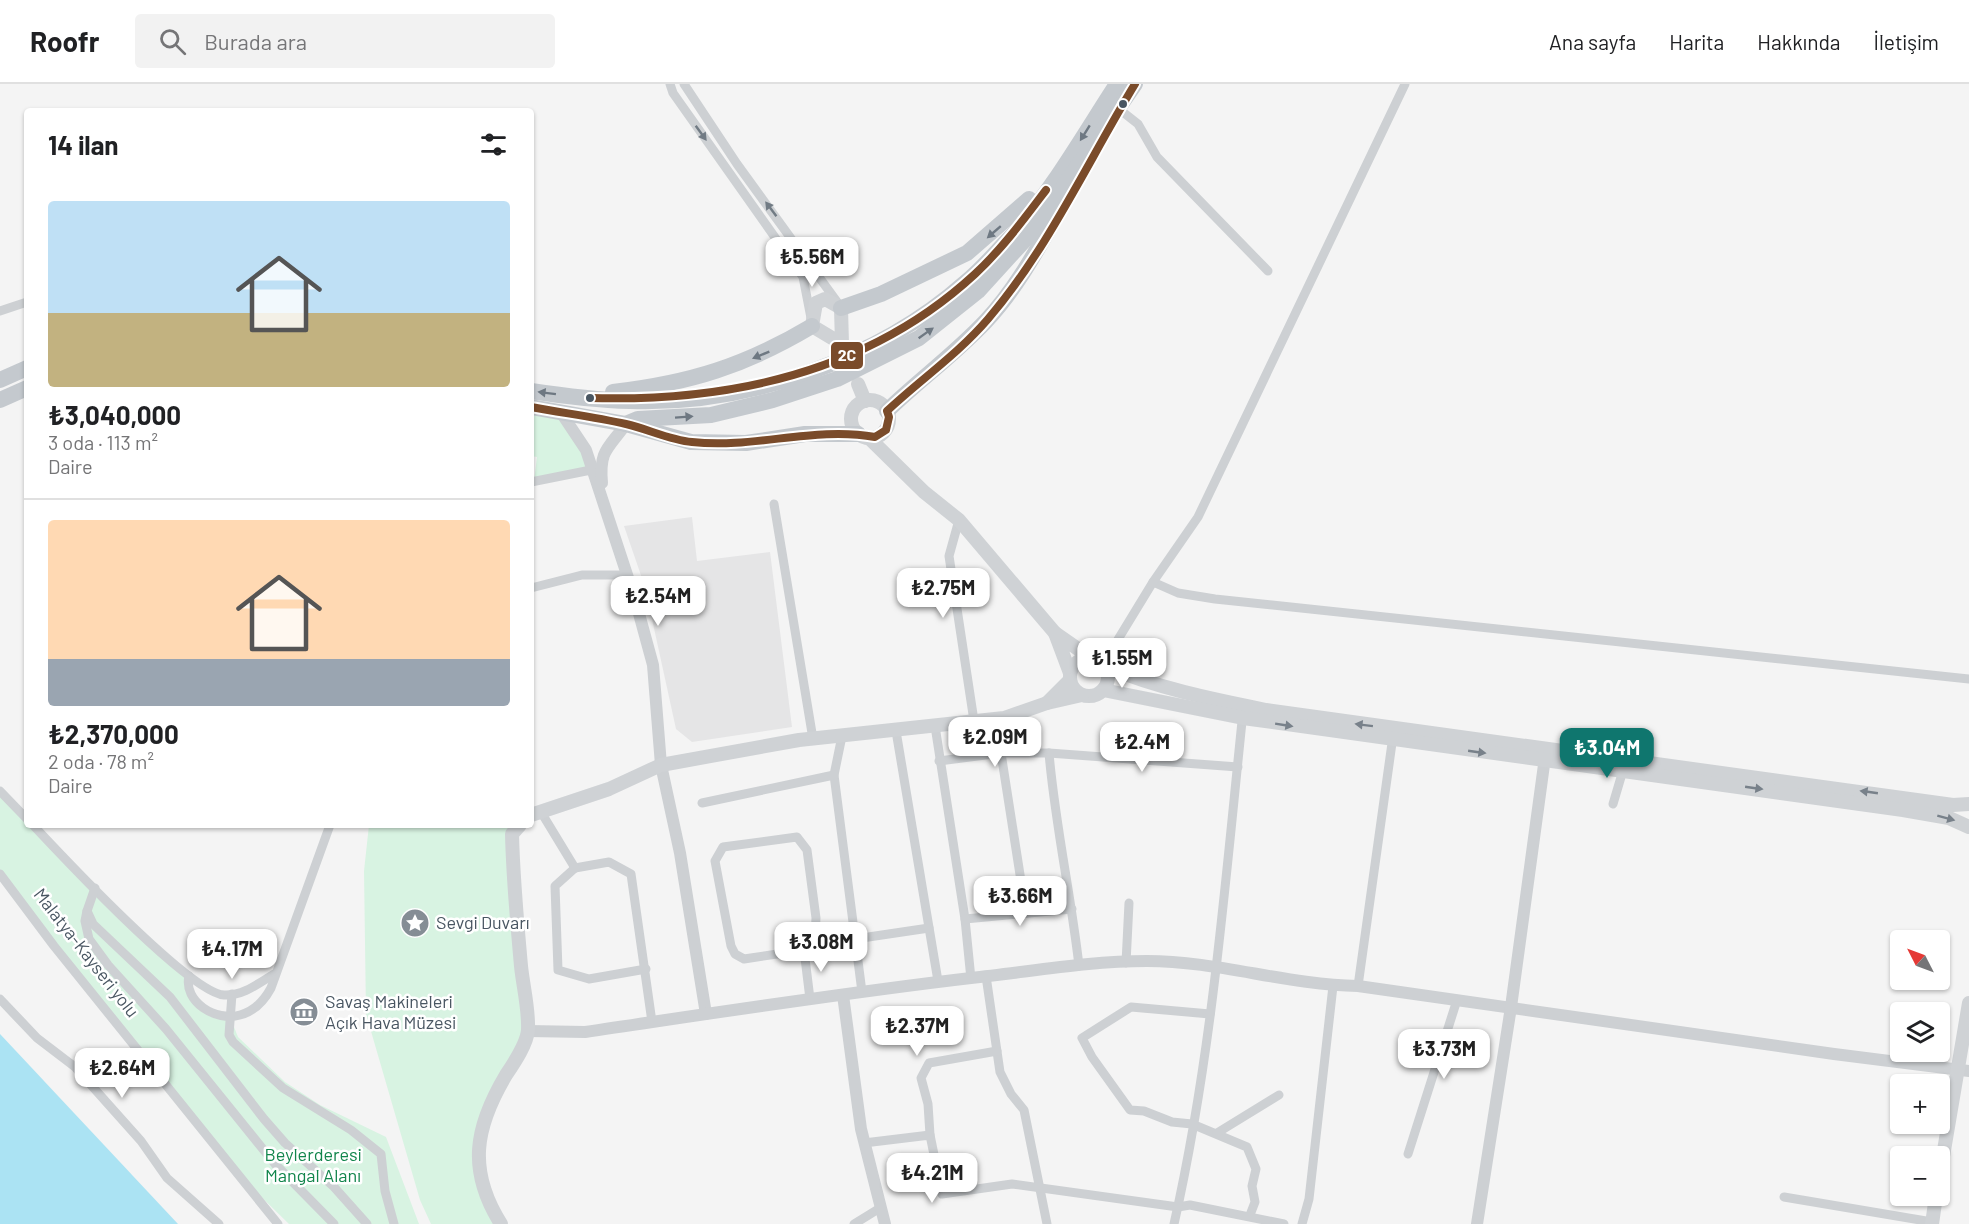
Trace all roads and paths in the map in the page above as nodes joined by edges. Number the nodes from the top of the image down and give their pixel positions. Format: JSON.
{"nodes":[{"id":1,"x":670,"y":84,"type":"edge"},
{"id":2,"x":684,"y":84,"type":"edge"},
{"id":3,"x":1117,"y":84,"type":"edge"},
{"id":4,"x":1135,"y":84,"type":"edge"},
{"id":5,"x":1405,"y":84,"type":"edge"},
{"id":6,"x":1119,"y":109,"type":"junction"},
{"id":7,"x":1067,"y":163,"type":"junction"},
{"id":8,"x":1268,"y":271,"type":"dead end"},
{"id":9,"x":24,"y":303,"type":"edge"},
{"id":10,"x":841,"y":308,"type":"junction"},
{"id":11,"x":0,"y":312,"type":"edge"},
{"id":12,"x":812,"y":326,"type":"junction"},
{"id":13,"x":872,"y":354,"type":"junction"},
{"id":14,"x":24,"y":369,"type":"edge"},
{"id":15,"x":0,"y":380,"type":"edge"},
{"id":16,"x":858,"y":384,"type":"dead end"},
{"id":17,"x":24,"y":389,"type":"edge"},
{"id":18,"x":534,"y":391,"type":"edge"},
{"id":19,"x":574,"y":396,"type":"junction"},
{"id":20,"x":0,"y":400,"type":"edge"},
{"id":21,"x":865,"y":401,"type":"junction"},
{"id":22,"x":534,"y":408,"type":"edge"},
{"id":23,"x":887,"y":411,"type":"junction"},
{"id":24,"x":562,"y":414,"type":"junction"},
{"id":25,"x":626,"y":424,"type":"junction"},
{"id":26,"x":886,"y":430,"type":"junction"},
{"id":27,"x":864,"y":436,"type":"junction"},
{"id":28,"x":896,"y":462,"type":"junction"},
{"id":29,"x":597,"y":469,"type":"junction"},
{"id":30,"x":534,"y":481,"type":"edge"},
{"id":31,"x":774,"y":504,"type":"dead end"},
{"id":32,"x":959,"y":520,"type":"junction"},
{"id":33,"x":627,"y":576,"type":"junction"},
{"id":34,"x":1153,"y":582,"type":"junction"},
{"id":35,"x":534,"y":587,"type":"edge"},
{"id":36,"x":1055,"y":633,"type":"junction"},
{"id":37,"x":1100,"y":663,"type":"junction"},
{"id":38,"x":1070,"y":676,"type":"junction"},
{"id":39,"x":1969,"y":679,"type":"edge"},
{"id":40,"x":1103,"y":690,"type":"junction"},
{"id":41,"x":1082,"y":695,"type":"junction"},
{"id":42,"x":1047,"y":703,"type":"junction"},
{"id":43,"x":1243,"y":712,"type":"junction"},
{"id":44,"x":974,"y":721,"type":"junction"},
{"id":45,"x":935,"y":726,"type":"junction"},
{"id":46,"x":896,"y":730,"type":"junction"},
{"id":47,"x":1394,"y":735,"type":"junction"},
{"id":48,"x":842,"y":736,"type":"junction"},
{"id":49,"x":813,"y":739,"type":"junction"},
{"id":50,"x":1001,"y":753,"type":"junction"},
{"id":51,"x":1049,"y":753,"type":"junction"},
{"id":52,"x":1545,"y":755,"type":"junction"},
{"id":53,"x":939,"y":761,"type":"junction"},
{"id":54,"x":1624,"y":764,"type":"junction"},
{"id":55,"x":661,"y":765,"type":"junction"},
{"id":56,"x":1238,"y":767,"type":"junction"},
{"id":57,"x":834,"y":775,"type":"junction"},
{"id":58,"x":0,"y":791,"type":"edge"},
{"id":59,"x":702,"y":803,"type":"dead end"},
{"id":60,"x":1613,"y":804,"type":"dead end"},
{"id":61,"x":1969,"y":804,"type":"edge"},
{"id":62,"x":536,"y":813,"type":"edge"},
{"id":63,"x":24,"y":816,"type":"edge"},
{"id":64,"x":1969,"y":827,"type":"edge"},
{"id":65,"x":36,"y":828,"type":"edge"},
{"id":66,"x":329,"y":828,"type":"edge"},
{"id":67,"x":514,"y":828,"type":"edge"},
{"id":68,"x":575,"y":868,"type":"junction"},
{"id":69,"x":0,"y":874,"type":"edge"},
{"id":70,"x":95,"y":888,"type":"junction"},
{"id":71,"x":1129,"y":903,"type":"dead end"},
{"id":72,"x":1072,"y":909,"type":"junction"},
{"id":73,"x":87,"y":911,"type":"junction"},
{"id":74,"x":1026,"y":913,"type":"junction"},
{"id":75,"x":965,"y":919,"type":"junction"},
{"id":76,"x":929,"y":928,"type":"junction"},
{"id":77,"x":855,"y":939,"type":"junction"},
{"id":78,"x":804,"y":950,"type":"junction"},
{"id":79,"x":1126,"y":963,"type":"junction"},
{"id":80,"x":1079,"y":966,"type":"junction"},
{"id":81,"x":1217,"y":968,"type":"junction"},
{"id":82,"x":646,"y":969,"type":"junction"},
{"id":83,"x":274,"y":974,"type":"junction"},
{"id":84,"x":189,"y":976,"type":"junction"},
{"id":85,"x":986,"y":976,"type":"junction"},
{"id":86,"x":971,"y":979,"type":"junction"},
{"id":87,"x":938,"y":981,"type":"junction"},
{"id":88,"x":1333,"y":986,"type":"junction"},
{"id":89,"x":1358,"y":986,"type":"junction"},
{"id":90,"x":862,"y":992,"type":"junction"},
{"id":91,"x":232,"y":994,"type":"junction"},
{"id":92,"x":843,"y":994,"type":"junction"},
{"id":93,"x":0,"y":999,"type":"edge"},
{"id":94,"x":810,"y":999,"type":"junction"},
{"id":95,"x":1457,"y":1000,"type":"junction"},
{"id":96,"x":1969,"y":1003,"type":"edge"},
{"id":97,"x":1512,"y":1007,"type":"junction"},
{"id":98,"x":706,"y":1014,"type":"junction"},
{"id":99,"x":1210,"y":1014,"type":"junction"},
{"id":100,"x":230,"y":1017,"type":"junction"},
{"id":101,"x":652,"y":1022,"type":"junction"},
{"id":102,"x":528,"y":1031,"type":"junction"},
{"id":103,"x":997,"y":1051,"type":"junction"},
{"id":104,"x":1963,"y":1070,"type":"edge"},
{"id":105,"x":1279,"y":1095,"type":"dead end"},
{"id":106,"x":1192,"y":1124,"type":"junction"},
{"id":107,"x":1216,"y":1133,"type":"junction"},
{"id":108,"x":930,"y":1135,"type":"junction"},
{"id":109,"x":864,"y":1143,"type":"junction"},
{"id":110,"x":1946,"y":1146,"type":"edge"},
{"id":111,"x":1408,"y":1154,"type":"dead end"},
{"id":112,"x":1042,"y":1188,"type":"junction"},
{"id":113,"x":1784,"y":1197,"type":"dead end"},
{"id":114,"x":1935,"y":1206,"type":"edge"},
{"id":115,"x":1178,"y":1207,"type":"junction"},
{"id":116,"x":880,"y":1208,"type":"junction"},
{"id":117,"x":1250,"y":1215,"type":"junction"},
{"id":118,"x":1932,"y":1223,"type":"edge"},
{"id":119,"x":219,"y":1224,"type":"edge"},
{"id":120,"x":278,"y":1224,"type":"edge"},
{"id":121,"x":334,"y":1224,"type":"edge"},
{"id":122,"x":367,"y":1224,"type":"edge"},
{"id":123,"x":394,"y":1224,"type":"edge"},
{"id":124,"x":501,"y":1224,"type":"edge"},
{"id":125,"x":854,"y":1224,"type":"edge"},
{"id":126,"x":885,"y":1224,"type":"edge"},
{"id":127,"x":1047,"y":1224,"type":"edge"},
{"id":128,"x":1174,"y":1224,"type":"edge"},
{"id":129,"x":1284,"y":1224,"type":"edge"},
{"id":130,"x":1302,"y":1224,"type":"edge"},
{"id":131,"x":1477,"y":1224,"type":"edge"}],
"edges":[{"from":1,"to":12,"type":"street","one_way":true},
{"from":10,"to":2,"type":"street","one_way":true},
{"from":3,"to":7,"type":"highway","one_way":true},
{"from":4,"to":6,"type":"highway"},
{"from":5,"to":34,"type":"street"},
{"from":6,"to":8,"type":"street"},
{"from":13,"to":6,"type":"highway","one_way":true},
{"from":6,"to":23,"type":"highway"},
{"from":7,"to":10,"type":"highway","one_way":true},
{"from":7,"to":13,"type":"highway"},
{"from":9,"to":11,"type":"street"},
{"from":10,"to":12,"type":"main road"},
{"from":10,"to":12,"type":"main road"},
{"from":12,"to":19,"type":"highway","one_way":true},
{"from":13,"to":19,"type":"highway"},
{"from":25,"to":13,"type":"highway","one_way":true},
{"from":14,"to":15,"type":"highway"},
{"from":16,"to":21,"type":"main road"},
{"from":17,"to":20,"type":"highway"},
{"from":19,"to":18,"type":"highway","one_way":true},
{"from":21,"to":23,"type":"main road"},
{"from":21,"to":27,"type":"main road"},
{"from":22,"to":24,"type":"highway"},
{"from":23,"to":26,"type":"main road"},
{"from":24,"to":25,"type":"highway"},
{"from":24,"to":29,"type":"street"},
{"from":25,"to":27,"type":"highway"},
{"from":25,"to":29,"type":"street"},
{"from":26,"to":27,"type":"main road"},
{"from":26,"to":28,"type":"main road"},
{"from":27,"to":28,"type":"main road"},
{"from":28,"to":32,"type":"main road"},
{"from":29,"to":30,"type":"street"},
{"from":29,"to":33,"type":"street"},
{"from":31,"to":49,"type":"street"},
{"from":32,"to":36,"type":"main road"},
{"from":32,"to":44,"type":"street"},
{"from":33,"to":35,"type":"street"},
{"from":33,"to":55,"type":"street"},
{"from":34,"to":37,"type":"street"},
{"from":34,"to":39,"type":"street"},
{"from":36,"to":37,"type":"main road"},
{"from":36,"to":38,"type":"main road"},
{"from":37,"to":38,"type":"main road"},
{"from":37,"to":40,"type":"main road"},
{"from":37,"to":43,"type":"main road"},
{"from":38,"to":41,"type":"main road"},
{"from":38,"to":42,"type":"main road"},
{"from":40,"to":41,"type":"main road"},
{"from":40,"to":43,"type":"main road"},
{"from":41,"to":42,"type":"main road"},
{"from":42,"to":44,"type":"main road"},
{"from":43,"to":47,"type":"main road"},
{"from":43,"to":56,"type":"street"},
{"from":44,"to":45,"type":"main road"},
{"from":45,"to":46,"type":"main road"},
{"from":45,"to":53,"type":"street"},
{"from":46,"to":48,"type":"main road"},
{"from":46,"to":76,"type":"street"},
{"from":47,"to":52,"type":"main road"},
{"from":47,"to":89,"type":"street"},
{"from":48,"to":49,"type":"main road"},
{"from":48,"to":57,"type":"street"},
{"from":49,"to":55,"type":"main road"},
{"from":50,"to":51,"type":"street"},
{"from":50,"to":53,"type":"street"},
{"from":50,"to":74,"type":"street"},
{"from":51,"to":56,"type":"street"},
{"from":51,"to":72,"type":"street"},
{"from":52,"to":54,"type":"main road"},
{"from":52,"to":97,"type":"street"},
{"from":53,"to":75,"type":"street"},
{"from":54,"to":60,"type":"street"},
{"from":61,"to":54,"type":"main road","one_way":true},
{"from":54,"to":64,"type":"main road","one_way":true},
{"from":55,"to":62,"type":"main road"},
{"from":55,"to":98,"type":"street"},
{"from":56,"to":81,"type":"street"},
{"from":57,"to":59,"type":"street"},
{"from":57,"to":77,"type":"street"},
{"from":58,"to":63,"type":"street"},
{"from":62,"to":68,"type":"street"},
{"from":65,"to":70,"type":"street"},
{"from":66,"to":83,"type":"street"},
{"from":67,"to":102,"type":"main road"},
{"from":68,"to":82,"type":"street"},
{"from":68,"to":82,"type":"street"},
{"from":69,"to":120,"type":"street","name":"Malatya-Kayseri yolu"},
{"from":70,"to":73,"type":"street"},
{"from":70,"to":84,"type":"street"},
{"from":71,"to":79,"type":"street"},
{"from":72,"to":74,"type":"street"},
{"from":72,"to":80,"type":"street"},
{"from":73,"to":121,"type":"street"},
{"from":73,"to":122,"type":"street"},
{"from":74,"to":75,"type":"street"},
{"from":75,"to":86,"type":"street"},
{"from":76,"to":77,"type":"street"},
{"from":76,"to":87,"type":"street"},
{"from":77,"to":90,"type":"street"},
{"from":78,"to":78,"type":"street"},
{"from":78,"to":94,"type":"street"},
{"from":79,"to":80,"type":"street"},
{"from":79,"to":81,"type":"street"},
{"from":80,"to":85,"type":"street"},
{"from":81,"to":88,"type":"street"},
{"from":81,"to":99,"type":"street"},
{"from":82,"to":101,"type":"street"},
{"from":83,"to":91,"type":"street"},
{"from":83,"to":100,"type":"street"},
{"from":84,"to":91,"type":"street"},
{"from":84,"to":100,"type":"street"},
{"from":85,"to":86,"type":"street"},
{"from":85,"to":103,"type":"street"},
{"from":86,"to":87,"type":"street"},
{"from":87,"to":90,"type":"street"},
{"from":88,"to":89,"type":"street"},
{"from":88,"to":130,"type":"street"},
{"from":89,"to":95,"type":"street"},
{"from":90,"to":92,"type":"street"},
{"from":91,"to":100,"type":"street"},
{"from":92,"to":94,"type":"street"},
{"from":92,"to":109,"type":"street"},
{"from":93,"to":119,"type":"street"},
{"from":94,"to":98,"type":"street"},
{"from":95,"to":97,"type":"street"},
{"from":95,"to":111,"type":"street"},
{"from":96,"to":104,"type":"main road"},
{"from":97,"to":104,"type":"street"},
{"from":97,"to":131,"type":"street"},
{"from":98,"to":101,"type":"street"},
{"from":99,"to":106,"type":"street"},
{"from":99,"to":106,"type":"street"},
{"from":100,"to":123,"type":"street"},
{"from":101,"to":102,"type":"street"},
{"from":102,"to":124,"type":"main road"},
{"from":103,"to":108,"type":"street"},
{"from":103,"to":112,"type":"street"},
{"from":104,"to":110,"type":"main road"},
{"from":105,"to":107,"type":"street"},
{"from":106,"to":107,"type":"street"},
{"from":106,"to":115,"type":"street"},
{"from":107,"to":117,"type":"street"},
{"from":108,"to":109,"type":"street"},
{"from":108,"to":112,"type":"street"},
{"from":109,"to":116,"type":"street"},
{"from":112,"to":115,"type":"street"},
{"from":112,"to":127,"type":"street"},
{"from":113,"to":118,"type":"street"},
{"from":114,"to":118,"type":"main road"},
{"from":115,"to":117,"type":"street"},
{"from":115,"to":128,"type":"street"},
{"from":116,"to":125,"type":"street"},
{"from":116,"to":126,"type":"street"},
{"from":117,"to":129,"type":"street"}]}
